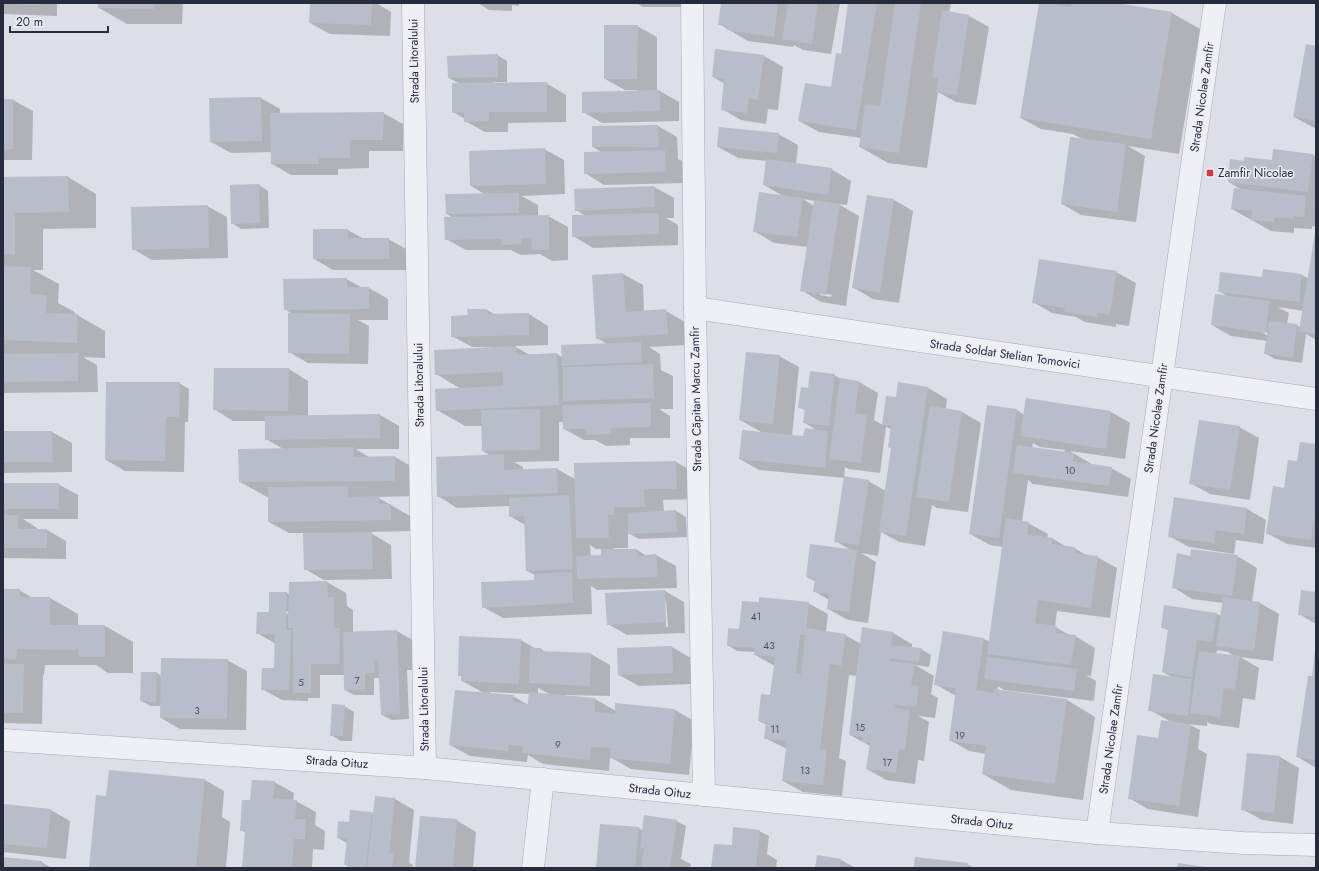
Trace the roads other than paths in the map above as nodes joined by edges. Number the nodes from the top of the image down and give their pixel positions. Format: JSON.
{"nodes":[{"id":1,"x":413,"y":3,"type":"edge"},
{"id":2,"x":692,"y":3,"type":"edge"},
{"id":3,"x":1215,"y":3,"type":"edge"},
{"id":4,"x":695,"y":308,"type":"junction"},
{"id":5,"x":1162,"y":377,"type":"junction"},
{"id":6,"x":1316,"y":399,"type":"edge"},
{"id":7,"x":3,"y":740,"type":"edge"},
{"id":8,"x":425,"y":768,"type":"junction"},
{"id":9,"x":542,"y":779,"type":"junction"},
{"id":10,"x":704,"y":795,"type":"junction"},
{"id":11,"x":1097,"y":833,"type":"junction"},
{"id":12,"x":1316,"y":846,"type":"edge"},
{"id":13,"x":533,"y":868,"type":"edge"}],
"edges":[{"from":1,"to":8,"type":"street","name":"Strada Litoralului"},
{"from":2,"to":4,"type":"street","name":"Strada Căpitan Marcu Zamfir"},
{"from":3,"to":5,"type":"street","name":"Strada Nicolae Zamfir"},
{"from":4,"to":5,"type":"street","name":"Strada Soldat Stelian Tomovici"},
{"from":4,"to":10,"type":"street","name":"Strada Căpitan Marcu Zamfir"},
{"from":5,"to":6,"type":"street","name":"Strada Soldat Stelian Tomovici"},
{"from":5,"to":11,"type":"street","name":"Strada Nicolae Zamfir"},
{"from":7,"to":8,"type":"street","name":"Strada Oituz"},
{"from":8,"to":9,"type":"street","name":"Strada Oituz"},
{"from":9,"to":10,"type":"street","name":"Strada Oituz"},
{"from":9,"to":13,"type":"street"},
{"from":10,"to":11,"type":"street","name":"Strada Oituz"},
{"from":11,"to":12,"type":"street","name":"Strada Oituz"}]}
